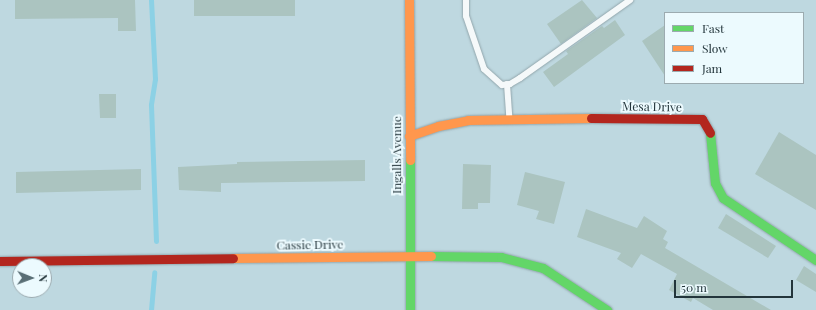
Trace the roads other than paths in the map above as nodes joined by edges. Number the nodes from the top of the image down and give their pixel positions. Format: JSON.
{"nodes":[{"id":1,"x":409,"y":0,"type":"edge"},
{"id":2,"x":466,"y":0,"type":"edge"},
{"id":3,"x":630,"y":0,"type":"edge"},
{"id":4,"x":507,"y":84,"type":"junction"},
{"id":5,"x":509,"y":118,"type":"junction"},
{"id":6,"x":409,"y":136,"type":"junction"},
{"id":7,"x":410,"y":256,"type":"junction"},
{"id":8,"x":816,"y":260,"type":"edge"},
{"id":9,"x":0,"y":261,"type":"edge"},
{"id":10,"x":410,"y":310,"type":"edge"},
{"id":11,"x":607,"y":310,"type":"edge"}],
"edges":[{"from":1,"to":6,"type":"street","name":"Ingalls Avenue"},
{"from":2,"to":4,"type":"lane"},
{"from":3,"to":4,"type":"lane"},
{"from":4,"to":5,"type":"lane"},
{"from":5,"to":6,"type":"street","name":"Mesa Drive"},
{"from":5,"to":8,"type":"street","name":"Mesa Drive"},
{"from":6,"to":7,"type":"street","name":"Ingalls Avenue"},
{"from":7,"to":9,"type":"street","name":"Cassie Drive"},
{"from":7,"to":10,"type":"street","name":"Ingalls Avenue"},
{"from":7,"to":11,"type":"street","name":"Cassie Drive"}]}
